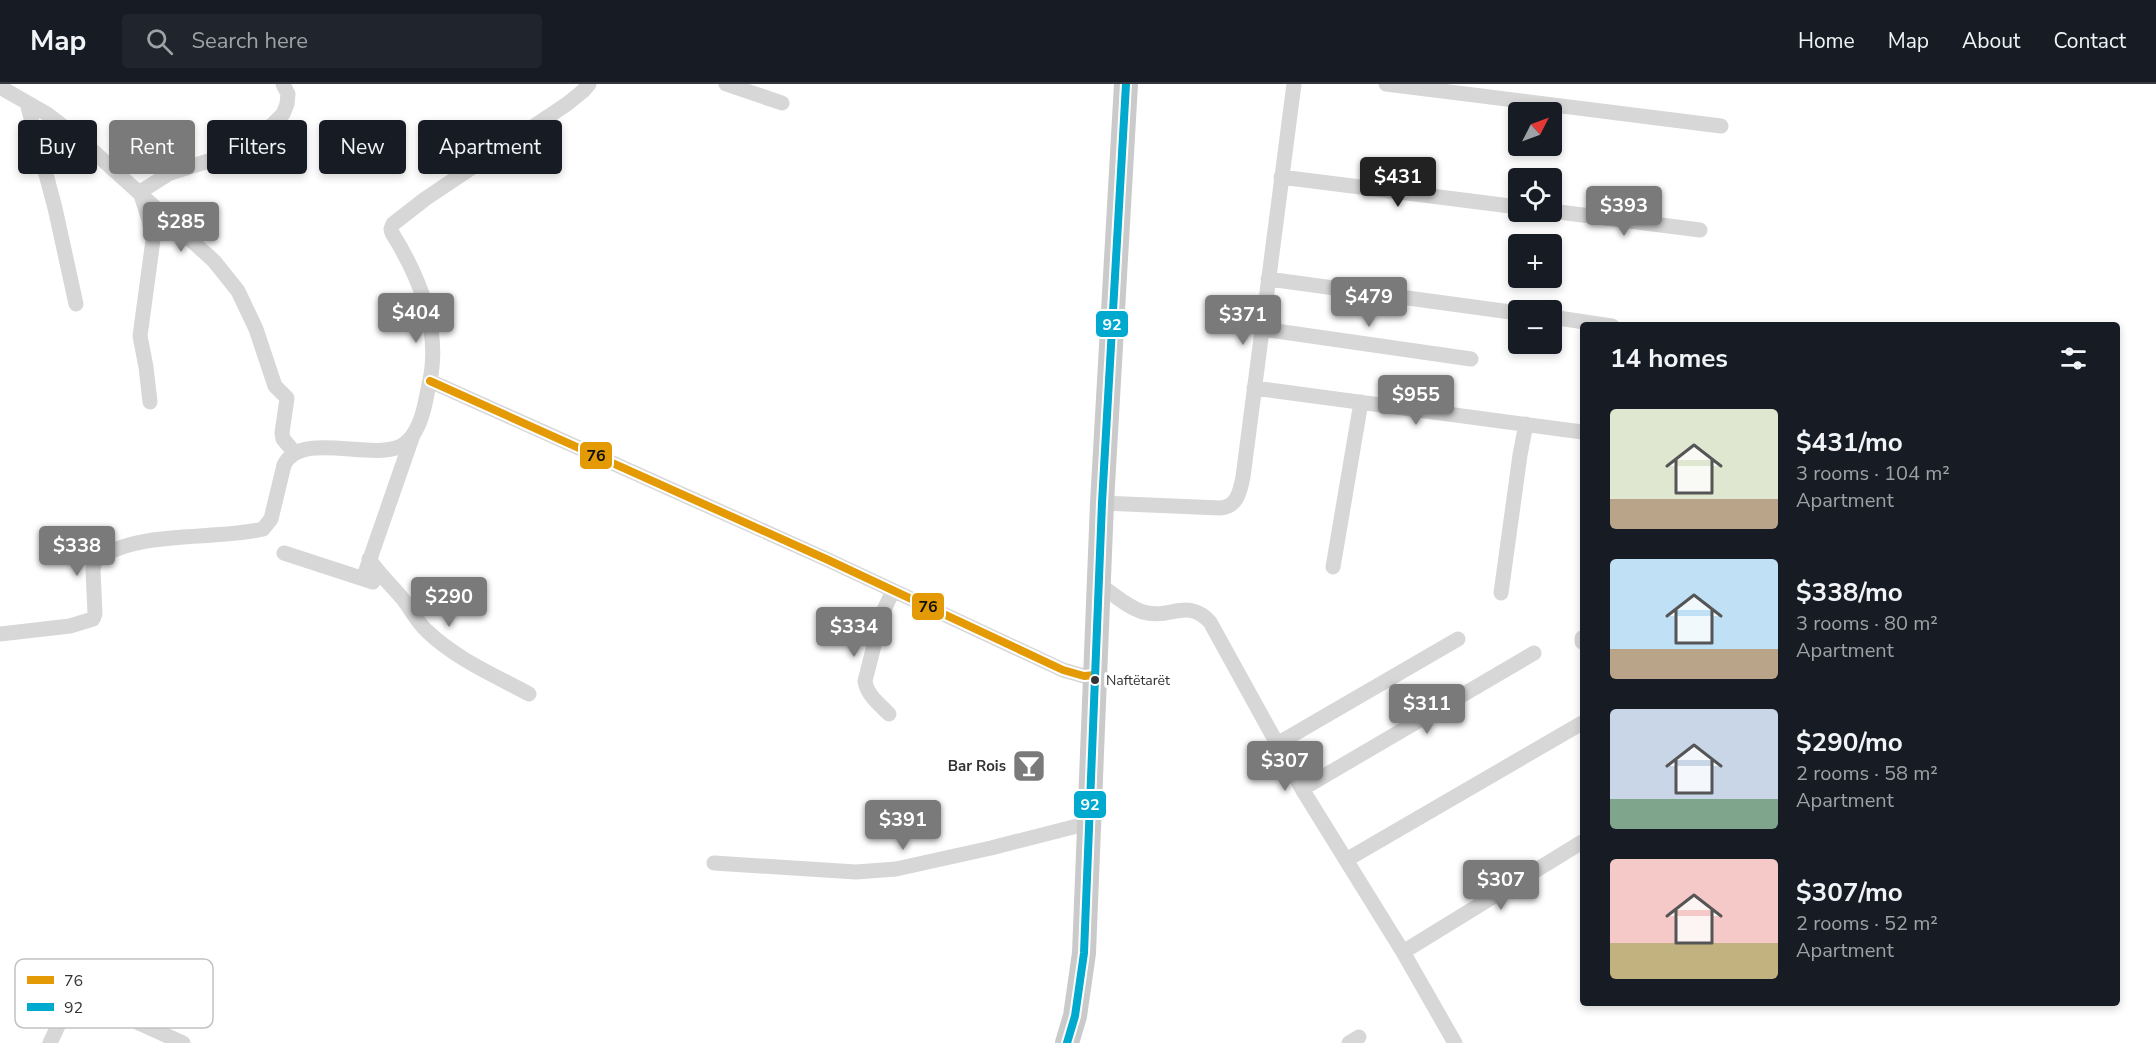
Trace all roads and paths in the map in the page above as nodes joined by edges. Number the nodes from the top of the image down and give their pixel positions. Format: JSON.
{"nodes":[{"id":1,"x":284,"y":84,"type":"edge"},
{"id":2,"x":589,"y":84,"type":"edge"},
{"id":3,"x":726,"y":84,"type":"edge"},
{"id":4,"x":1126,"y":84,"type":"edge"},
{"id":5,"x":1294,"y":84,"type":"edge"},
{"id":6,"x":1386,"y":84,"type":"edge"},
{"id":7,"x":0,"y":87,"type":"edge"},
{"id":8,"x":27,"y":103,"type":"junction"},
{"id":9,"x":782,"y":103,"type":"dead end"},
{"id":10,"x":1721,"y":126,"type":"dead end"},
{"id":11,"x":1281,"y":177,"type":"junction"},
{"id":12,"x":140,"y":192,"type":"junction"},
{"id":13,"x":1508,"y":206,"type":"edge"},
{"id":14,"x":1562,"y":212,"type":"edge"},
{"id":15,"x":1700,"y":230,"type":"dead end"},
{"id":16,"x":1268,"y":279,"type":"junction"},
{"id":17,"x":76,"y":304,"type":"dead end"},
{"id":18,"x":1508,"y":312,"type":"edge"},
{"id":19,"x":1562,"y":319,"type":"edge"},
{"id":20,"x":1585,"y":322,"type":"edge"},
{"id":21,"x":1262,"y":329,"type":"junction"},
{"id":22,"x":1471,"y":359,"type":"dead end"},
{"id":23,"x":430,"y":381,"type":"junction"},
{"id":24,"x":1254,"y":388,"type":"junction"},
{"id":25,"x":150,"y":402,"type":"dead end"},
{"id":26,"x":1361,"y":402,"type":"junction"},
{"id":27,"x":1526,"y":424,"type":"junction"},
{"id":28,"x":1580,"y":432,"type":"edge"},
{"id":29,"x":412,"y":435,"type":"junction"},
{"id":30,"x":295,"y":453,"type":"junction"},
{"id":31,"x":1102,"y":503,"type":"junction"},
{"id":32,"x":284,"y":553,"type":"dead end"},
{"id":33,"x":369,"y":559,"type":"junction"},
{"id":34,"x":1333,"y":567,"type":"dead end"},
{"id":35,"x":363,"y":579,"type":"junction"},
{"id":36,"x":1099,"y":584,"type":"junction"},
{"id":37,"x":394,"y":589,"type":"junction"},
{"id":38,"x":893,"y":591,"type":"junction"},
{"id":39,"x":1501,"y":593,"type":"dead end"},
{"id":40,"x":0,"y":634,"type":"edge"},
{"id":41,"x":1458,"y":639,"type":"dead end"},
{"id":42,"x":1534,"y":652,"type":"dead end"},
{"id":43,"x":1095,"y":675,"type":"junction"},
{"id":44,"x":529,"y":694,"type":"dead end"},
{"id":45,"x":889,"y":714,"type":"dead end"},
{"id":46,"x":1580,"y":724,"type":"edge"},
{"id":47,"x":1277,"y":744,"type":"junction"},
{"id":48,"x":1302,"y":789,"type":"junction"},
{"id":49,"x":1089,"y":823,"type":"junction"},
{"id":50,"x":1580,"y":843,"type":"edge"},
{"id":51,"x":1346,"y":860,"type":"junction"},
{"id":52,"x":714,"y":863,"type":"dead end"},
{"id":53,"x":1403,"y":952,"type":"junction"},
{"id":54,"x":57,"y":1028,"type":"edge"},
{"id":55,"x":150,"y":1028,"type":"edge"},
{"id":56,"x":50,"y":1043,"type":"edge"},
{"id":57,"x":183,"y":1043,"type":"edge"},
{"id":58,"x":1068,"y":1043,"type":"edge"},
{"id":59,"x":1455,"y":1043,"type":"edge"}],
"edges":[{"from":1,"to":12,"type":"street"},
{"from":2,"to":23,"type":"street"},
{"from":3,"to":9,"type":"street"},
{"from":4,"to":31,"type":"main road"},
{"from":5,"to":11,"type":"street"},
{"from":6,"to":10,"type":"street"},
{"from":7,"to":8,"type":"street"},
{"from":8,"to":12,"type":"street"},
{"from":8,"to":17,"type":"street"},
{"from":11,"to":13,"type":"street"},
{"from":11,"to":16,"type":"street"},
{"from":12,"to":25,"type":"street"},
{"from":12,"to":30,"type":"street"},
{"from":14,"to":15,"type":"street"},
{"from":16,"to":18,"type":"street"},
{"from":16,"to":21,"type":"street"},
{"from":19,"to":20,"type":"street"},
{"from":21,"to":22,"type":"street"},
{"from":21,"to":24,"type":"street"},
{"from":23,"to":29,"type":"street"},
{"from":23,"to":38,"type":"street"},
{"from":24,"to":26,"type":"street"},
{"from":24,"to":31,"type":"street"},
{"from":26,"to":27,"type":"street"},
{"from":26,"to":34,"type":"street"},
{"from":27,"to":28,"type":"street"},
{"from":27,"to":39,"type":"street"},
{"from":29,"to":30,"type":"street"},
{"from":29,"to":33,"type":"street"},
{"from":30,"to":40,"type":"street"},
{"from":31,"to":36,"type":"main road"},
{"from":32,"to":35,"type":"street"},
{"from":33,"to":35,"type":"street"},
{"from":33,"to":37,"type":"street"},
{"from":35,"to":37,"type":"street"},
{"from":36,"to":43,"type":"main road"},
{"from":36,"to":47,"type":"street"},
{"from":37,"to":44,"type":"street"},
{"from":38,"to":43,"type":"street"},
{"from":38,"to":45,"type":"street"},
{"from":41,"to":47,"type":"street"},
{"from":42,"to":48,"type":"street"},
{"from":43,"to":49,"type":"main road"},
{"from":46,"to":51,"type":"street"},
{"from":47,"to":48,"type":"street"},
{"from":48,"to":51,"type":"street"},
{"from":49,"to":52,"type":"street"},
{"from":49,"to":58,"type":"main road"},
{"from":50,"to":53,"type":"street"},
{"from":51,"to":53,"type":"street"},
{"from":53,"to":59,"type":"street"},
{"from":54,"to":56,"type":"street"},
{"from":55,"to":57,"type":"street"}]}
